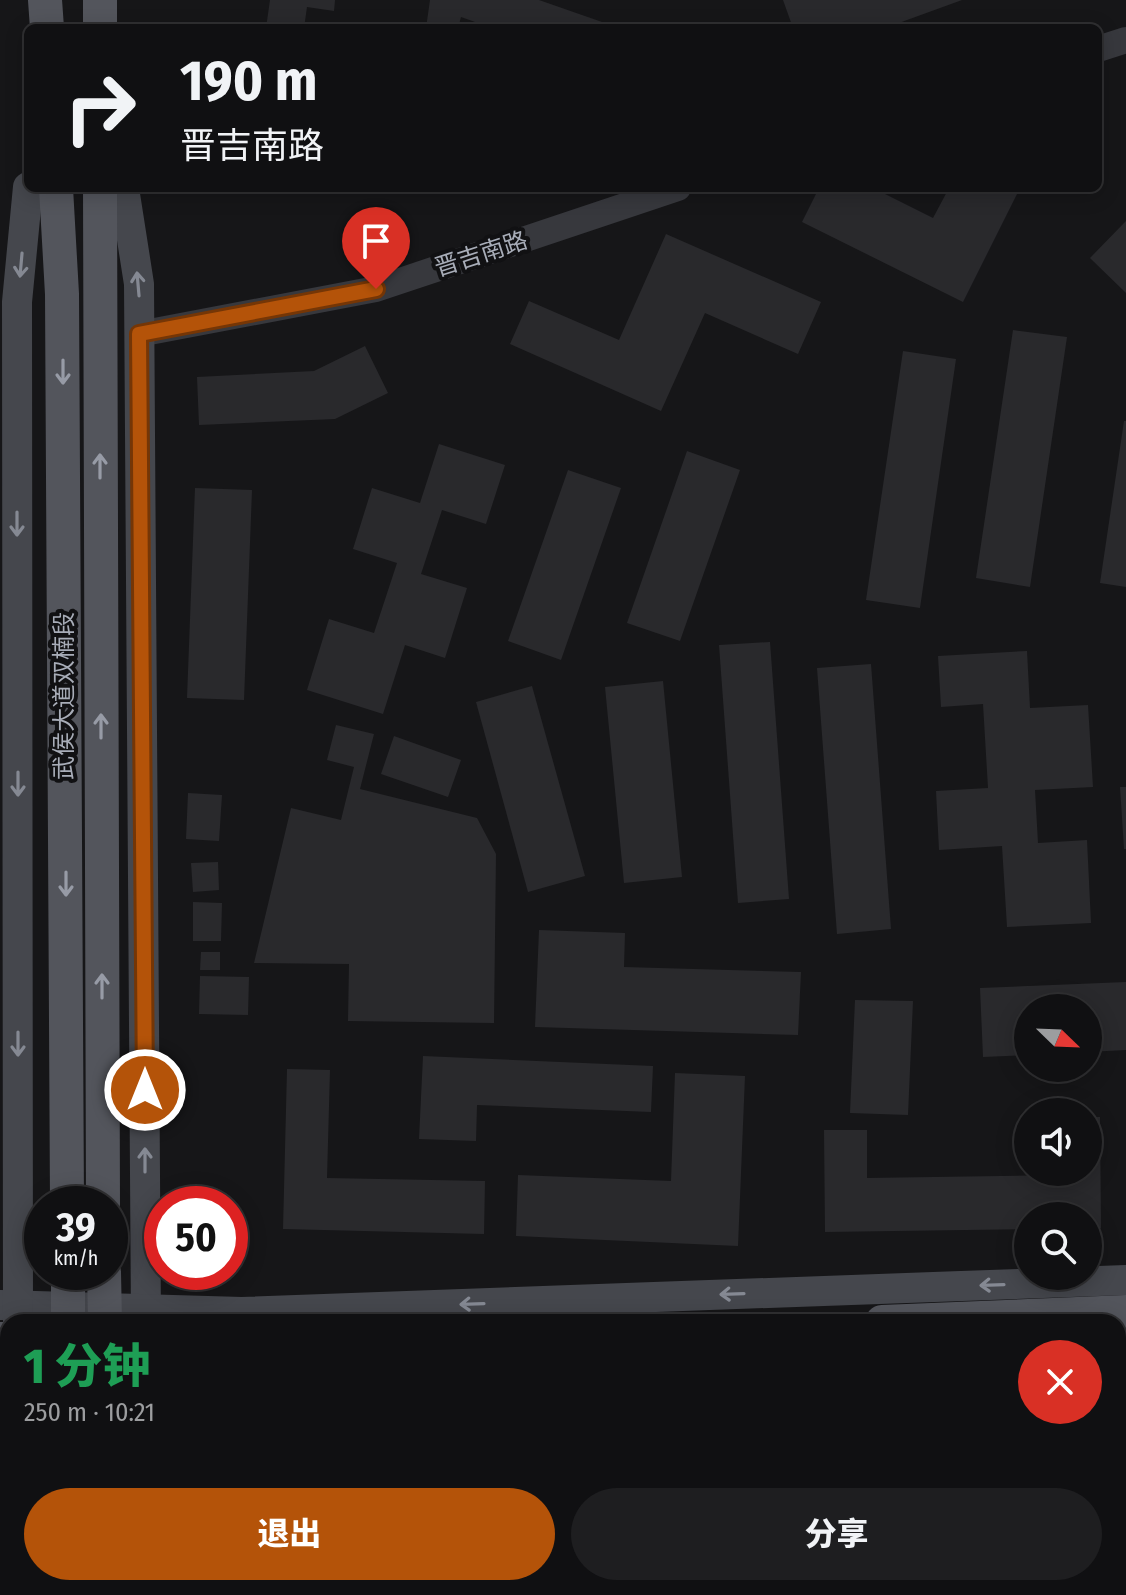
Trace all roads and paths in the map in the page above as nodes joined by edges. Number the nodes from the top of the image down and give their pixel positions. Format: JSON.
{"nodes":[{"id":1,"x":100,"y":0,"type":"edge"},
{"id":2,"x":100,"y":24,"type":"edge"},
{"id":3,"x":1126,"y":40,"type":"edge"},
{"id":4,"x":1102,"y":48,"type":"edge"},
{"id":5,"x":28,"y":192,"type":"edge"},
{"id":6,"x":56,"y":192,"type":"edge"},
{"id":7,"x":100,"y":192,"type":"edge"},
{"id":8,"x":125,"y":192,"type":"edge"},
{"id":9,"x":666,"y":192,"type":"edge"},
{"id":10,"x":139,"y":334,"type":"junction"},
{"id":11,"x":67,"y":1186,"type":"edge"},
{"id":12,"x":103,"y":1186,"type":"edge"},
{"id":13,"x":1126,"y":1280,"type":"edge"},
{"id":14,"x":68,"y":1290,"type":"edge"},
{"id":15,"x":104,"y":1290,"type":"edge"},
{"id":16,"x":12,"y":1311,"type":"edge"},
{"id":17,"x":1126,"y":1312,"type":"edge"},
{"id":18,"x":68,"y":1314,"type":"edge"},
{"id":19,"x":92,"y":1314,"type":"edge"},
{"id":20,"x":105,"y":1314,"type":"edge"},
{"id":21,"x":146,"y":1314,"type":"edge"},
{"id":22,"x":194,"y":1314,"type":"edge"},
{"id":23,"x":1077,"y":1314,"type":"edge"}],
"edges":[{"from":1,"to":2,"type":"main road"},
{"from":3,"to":4,"type":"street"},
{"from":5,"to":16,"type":"main road","one_way":true},
{"from":6,"to":11,"type":"main road","name":"武侯大道双楠段","one_way":true},
{"from":12,"to":7,"type":"main road","name":"武侯大道双楠段","one_way":true},
{"from":10,"to":8,"type":"main road","one_way":true},
{"from":9,"to":10,"type":"street","name":"晋吉南路"},
{"from":21,"to":10,"type":"main road","one_way":true},
{"from":13,"to":22,"type":"main road","one_way":true},
{"from":14,"to":18,"type":"main road","bridge":true},
{"from":15,"to":20,"type":"main road","bridge":true},
{"from":16,"to":19,"type":"main road"},
{"from":17,"to":23,"type":"main road"}]}
